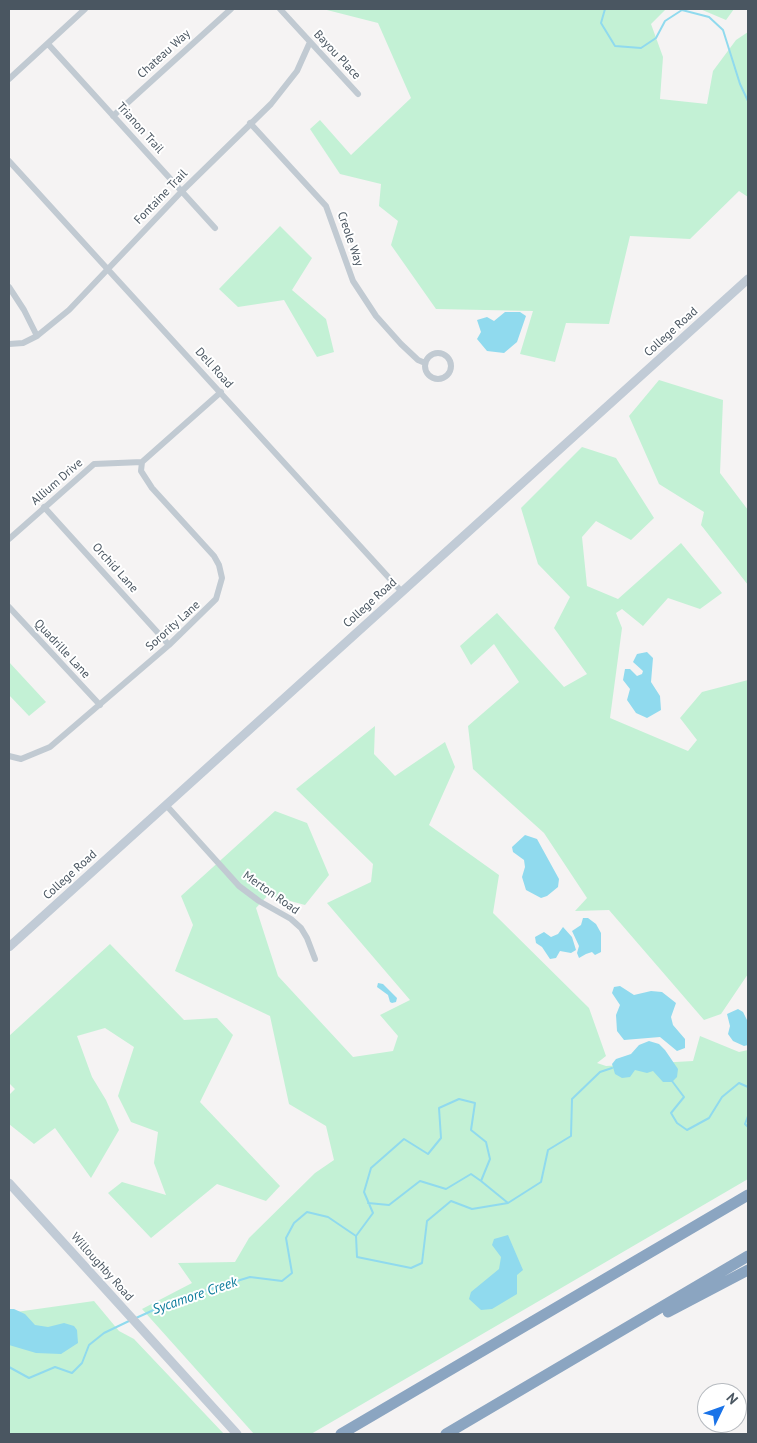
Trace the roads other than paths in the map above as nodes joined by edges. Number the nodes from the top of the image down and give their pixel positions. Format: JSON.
{"nodes":[{"id":1,"x":86,"y":9,"type":"edge"},
{"id":2,"x":231,"y":9,"type":"edge"},
{"id":3,"x":280,"y":9,"type":"edge"},
{"id":4,"x":310,"y":42,"type":"junction"},
{"id":5,"x":48,"y":44,"type":"junction"},
{"id":6,"x":9,"y":79,"type":"edge"},
{"id":7,"x":358,"y":94,"type":"dead end"},
{"id":8,"x":113,"y":116,"type":"junction"},
{"id":9,"x":250,"y":123,"type":"junction"},
{"id":10,"x":9,"y":160,"type":"edge"},
{"id":11,"x":182,"y":191,"type":"junction"},
{"id":12,"x":215,"y":228,"type":"dead end"},
{"id":13,"x":108,"y":268,"type":"junction"},
{"id":14,"x":748,"y":279,"type":"edge"},
{"id":15,"x":9,"y":287,"type":"edge"},
{"id":16,"x":37,"y":336,"type":"junction"},
{"id":17,"x":9,"y":344,"type":"edge"},
{"id":18,"x":425,"y":363,"type":"junction"},
{"id":19,"x":221,"y":392,"type":"junction"},
{"id":20,"x":142,"y":462,"type":"junction"},
{"id":21,"x":44,"y":507,"type":"junction"},
{"id":22,"x":9,"y":539,"type":"edge"},
{"id":23,"x":401,"y":591,"type":"junction"},
{"id":24,"x":9,"y":607,"type":"edge"},
{"id":25,"x":170,"y":645,"type":"junction"},
{"id":26,"x":100,"y":705,"type":"junction"},
{"id":27,"x":9,"y":756,"type":"edge"},
{"id":28,"x":166,"y":805,"type":"junction"},
{"id":29,"x":9,"y":947,"type":"edge"},
{"id":30,"x":315,"y":959,"type":"dead end"},
{"id":31,"x":9,"y":1183,"type":"edge"},
{"id":32,"x":748,"y":1195,"type":"edge"},
{"id":33,"x":748,"y":1256,"type":"edge"},
{"id":34,"x":748,"y":1270,"type":"edge"},
{"id":35,"x":588,"y":1351,"type":"junction"},
{"id":36,"x":237,"y":1434,"type":"edge"},
{"id":37,"x":341,"y":1434,"type":"edge"},
{"id":38,"x":446,"y":1434,"type":"edge"}],
"edges":[{"from":1,"to":5,"type":"street"},
{"from":2,"to":8,"type":"street","name":"Chateau Way"},
{"from":3,"to":4,"type":"street","name":"Bayou Place"},
{"from":4,"to":7,"type":"street","name":"Bayou Place"},
{"from":4,"to":9,"type":"street","name":"Fontaine Trail"},
{"from":5,"to":6,"type":"street"},
{"from":5,"to":8,"type":"street","name":"Trianon Trail"},
{"from":8,"to":11,"type":"street","name":"Trianon Trail"},
{"from":9,"to":11,"type":"street","name":"Fontaine Trail"},
{"from":9,"to":18,"type":"street","name":"Creole Way"},
{"from":10,"to":13,"type":"street","name":"Dell Road"},
{"from":11,"to":12,"type":"street","name":"Trianon Trail"},
{"from":11,"to":13,"type":"street","name":"Fontaine Trail"},
{"from":13,"to":16,"type":"street","name":"Fontaine Trail"},
{"from":13,"to":19,"type":"street","name":"Dell Road"},
{"from":14,"to":23,"type":"street","name":"College Road"},
{"from":15,"to":16,"type":"street"},
{"from":16,"to":17,"type":"street","name":"Fontaine Trail"},
{"from":18,"to":18,"type":"street","name":"Creole Way"},
{"from":19,"to":20,"type":"street"},
{"from":19,"to":23,"type":"street","name":"Dell Road"},
{"from":20,"to":21,"type":"street","name":"Allium Drive"},
{"from":20,"to":25,"type":"street","name":"Sorority Lane"},
{"from":21,"to":22,"type":"street","name":"Allium Drive"},
{"from":21,"to":25,"type":"street","name":"Orchid Lane"},
{"from":23,"to":28,"type":"street","name":"College Road"},
{"from":24,"to":26,"type":"street","name":"Quadrille Lane"},
{"from":25,"to":26,"type":"street","name":"Sorority Lane"},
{"from":26,"to":27,"type":"street","name":"Sorority Lane"},
{"from":28,"to":29,"type":"street","name":"College Road"},
{"from":28,"to":30,"type":"street","name":"Merton Road"},
{"from":31,"to":36,"type":"street","name":"Willoughby Road"},
{"from":32,"to":37,"type":"highway"},
{"from":33,"to":35,"type":"highway"},
{"from":34,"to":35,"type":"highway"},
{"from":35,"to":38,"type":"highway"}]}
